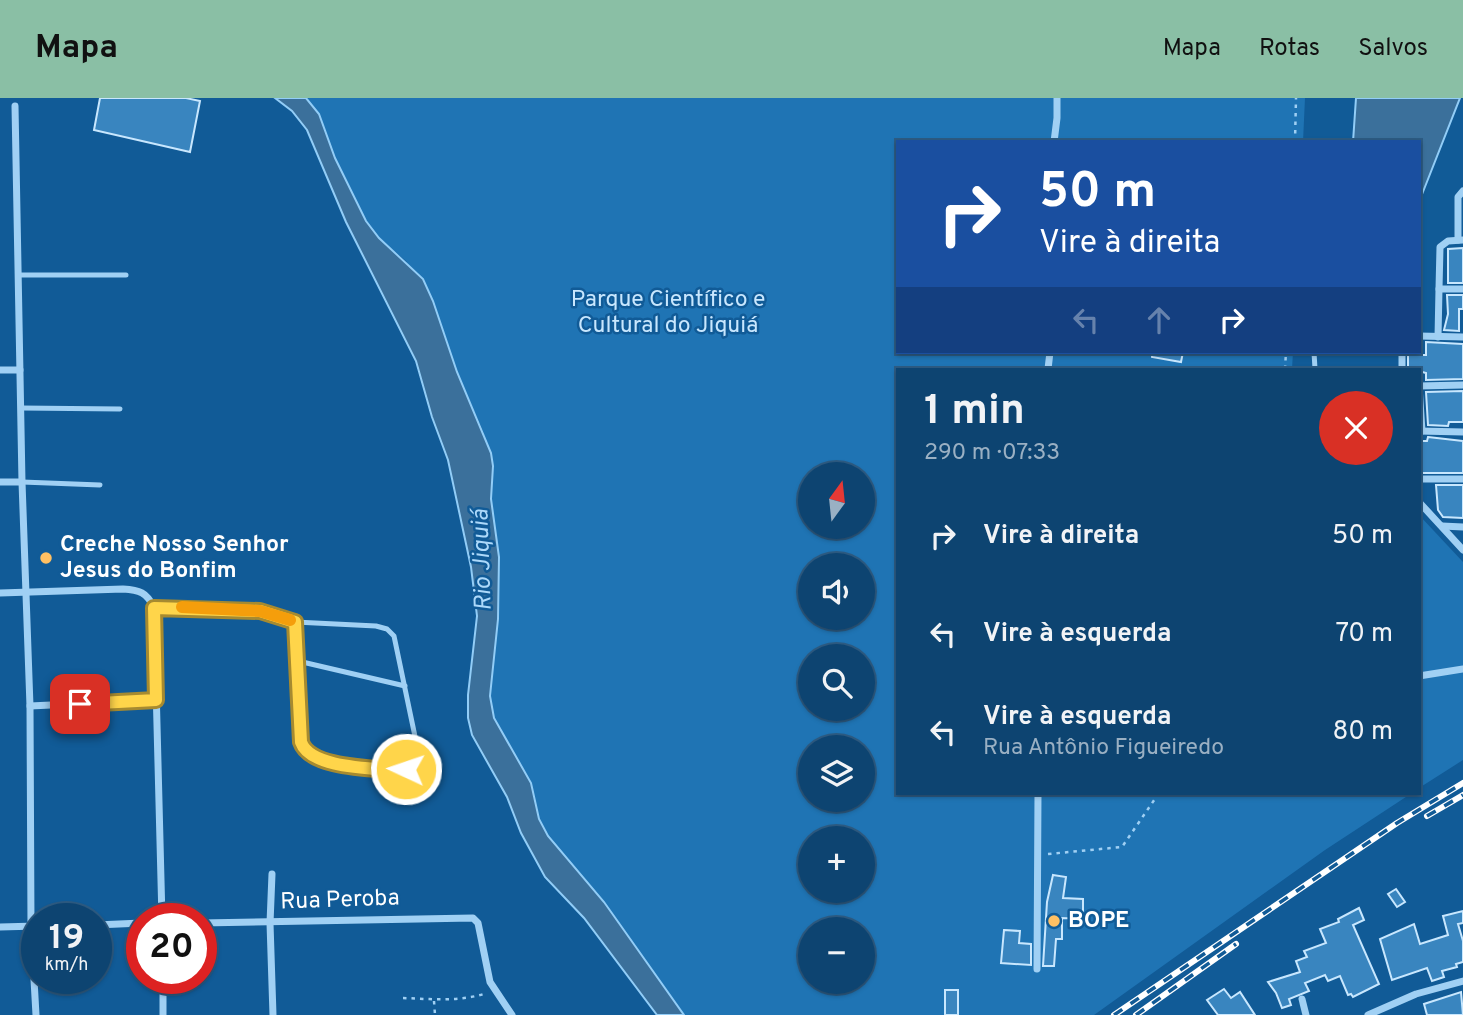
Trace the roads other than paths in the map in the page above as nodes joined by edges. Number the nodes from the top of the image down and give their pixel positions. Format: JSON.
{"nodes":[{"id":1,"x":1057,"y":98,"type":"edge"},
{"id":2,"x":15,"y":106,"type":"dead end"},
{"id":3,"x":1054,"y":140,"type":"edge"},
{"id":4,"x":1462,"y":191,"type":"edge"},
{"id":5,"x":1460,"y":240,"type":"edge"},
{"id":6,"x":19,"y":275,"type":"junction"},
{"id":7,"x":126,"y":275,"type":"dead end"},
{"id":8,"x":1439,"y":289,"type":"junction"},
{"id":9,"x":1463,"y":289,"type":"edge"},
{"id":10,"x":1421,"y":336,"type":"edge"},
{"id":11,"x":1438,"y":337,"type":"junction"},
{"id":12,"x":1463,"y":337,"type":"edge"},
{"id":13,"x":0,"y":370,"type":"edge"},
{"id":14,"x":20,"y":370,"type":"junction"},
{"id":15,"x":1463,"y":385,"type":"edge"},
{"id":16,"x":1421,"y":386,"type":"edge"},
{"id":17,"x":21,"y":408,"type":"junction"},
{"id":18,"x":120,"y":409,"type":"dead end"},
{"id":19,"x":1421,"y":431,"type":"edge"},
{"id":20,"x":1463,"y":432,"type":"edge"},
{"id":21,"x":1421,"y":479,"type":"edge"},
{"id":22,"x":1463,"y":479,"type":"edge"},
{"id":23,"x":0,"y":482,"type":"edge"},
{"id":24,"x":22,"y":482,"type":"junction"},
{"id":25,"x":100,"y":485,"type":"dead end"},
{"id":26,"x":1421,"y":504,"type":"edge"},
{"id":27,"x":1442,"y":526,"type":"junction"},
{"id":28,"x":1463,"y":527,"type":"edge"},
{"id":29,"x":1463,"y":550,"type":"edge"},
{"id":30,"x":26,"y":592,"type":"junction"},
{"id":31,"x":0,"y":593,"type":"edge"},
{"id":32,"x":154,"y":608,"type":"junction"},
{"id":33,"x":295,"y":622,"type":"junction"},
{"id":34,"x":298,"y":662,"type":"junction"},
{"id":35,"x":1463,"y":669,"type":"edge"},
{"id":36,"x":1421,"y":676,"type":"edge"},
{"id":37,"x":405,"y":686,"type":"junction"},
{"id":38,"x":156,"y":700,"type":"junction"},
{"id":39,"x":30,"y":706,"type":"junction"},
{"id":40,"x":1038,"y":795,"type":"edge"},
{"id":41,"x":272,"y":874,"type":"dead end"},
{"id":42,"x":34,"y":903,"type":"edge"},
{"id":43,"x":162,"y":903,"type":"edge"},
{"id":44,"x":217,"y":923,"type":"edge"},
{"id":45,"x":270,"y":923,"type":"junction"},
{"id":46,"x":21,"y":926,"type":"edge"},
{"id":47,"x":0,"y":927,"type":"edge"},
{"id":48,"x":1037,"y":969,"type":"dead end"},
{"id":49,"x":1463,"y":981,"type":"edge"},
{"id":50,"x":36,"y":994,"type":"edge"},
{"id":51,"x":163,"y":994,"type":"edge"},
{"id":52,"x":1302,"y":999,"type":"dead end"},
{"id":53,"x":36,"y":1015,"type":"edge"},
{"id":54,"x":163,"y":1015,"type":"edge"},
{"id":55,"x":273,"y":1015,"type":"edge"},
{"id":56,"x":512,"y":1015,"type":"edge"},
{"id":57,"x":1306,"y":1015,"type":"edge"},
{"id":58,"x":1368,"y":1015,"type":"edge"}],
"edges":[{"from":1,"to":3,"type":"street"},
{"from":2,"to":6,"type":"street"},
{"from":4,"to":5,"type":"street"},
{"from":5,"to":8,"type":"street"},
{"from":6,"to":7,"type":"lane"},
{"from":6,"to":14,"type":"street"},
{"from":8,"to":9,"type":"street"},
{"from":8,"to":11,"type":"street"},
{"from":10,"to":11,"type":"street"},
{"from":11,"to":12,"type":"street"},
{"from":13,"to":14,"type":"street"},
{"from":14,"to":17,"type":"street"},
{"from":15,"to":16,"type":"street"},
{"from":17,"to":18,"type":"lane"},
{"from":17,"to":24,"type":"street"},
{"from":19,"to":20,"type":"street"},
{"from":21,"to":22,"type":"street"},
{"from":23,"to":24,"type":"street"},
{"from":24,"to":25,"type":"lane"},
{"from":24,"to":30,"type":"street"},
{"from":26,"to":27,"type":"street"},
{"from":27,"to":28,"type":"street"},
{"from":27,"to":29,"type":"street"},
{"from":30,"to":31,"type":"street"},
{"from":30,"to":32,"type":"street"},
{"from":30,"to":39,"type":"street"},
{"from":32,"to":33,"type":"lane"},
{"from":32,"to":38,"type":"street"},
{"from":33,"to":34,"type":"lane"},
{"from":33,"to":37,"type":"lane"},
{"from":34,"to":37,"type":"lane"},
{"from":34,"to":37,"type":"lane"},
{"from":35,"to":36,"type":"street"},
{"from":38,"to":39,"type":"street"},
{"from":38,"to":43,"type":"street"},
{"from":39,"to":42,"type":"street"},
{"from":40,"to":48,"type":"street"},
{"from":41,"to":45,"type":"street"},
{"from":44,"to":45,"type":"street","name":"Rua Peroba"},
{"from":45,"to":55,"type":"street"},
{"from":45,"to":56,"type":"street","name":"Rua Peroba"},
{"from":46,"to":47,"type":"street"},
{"from":49,"to":58,"type":"street"},
{"from":50,"to":53,"type":"street"},
{"from":51,"to":54,"type":"street"},
{"from":52,"to":57,"type":"street"}]}
